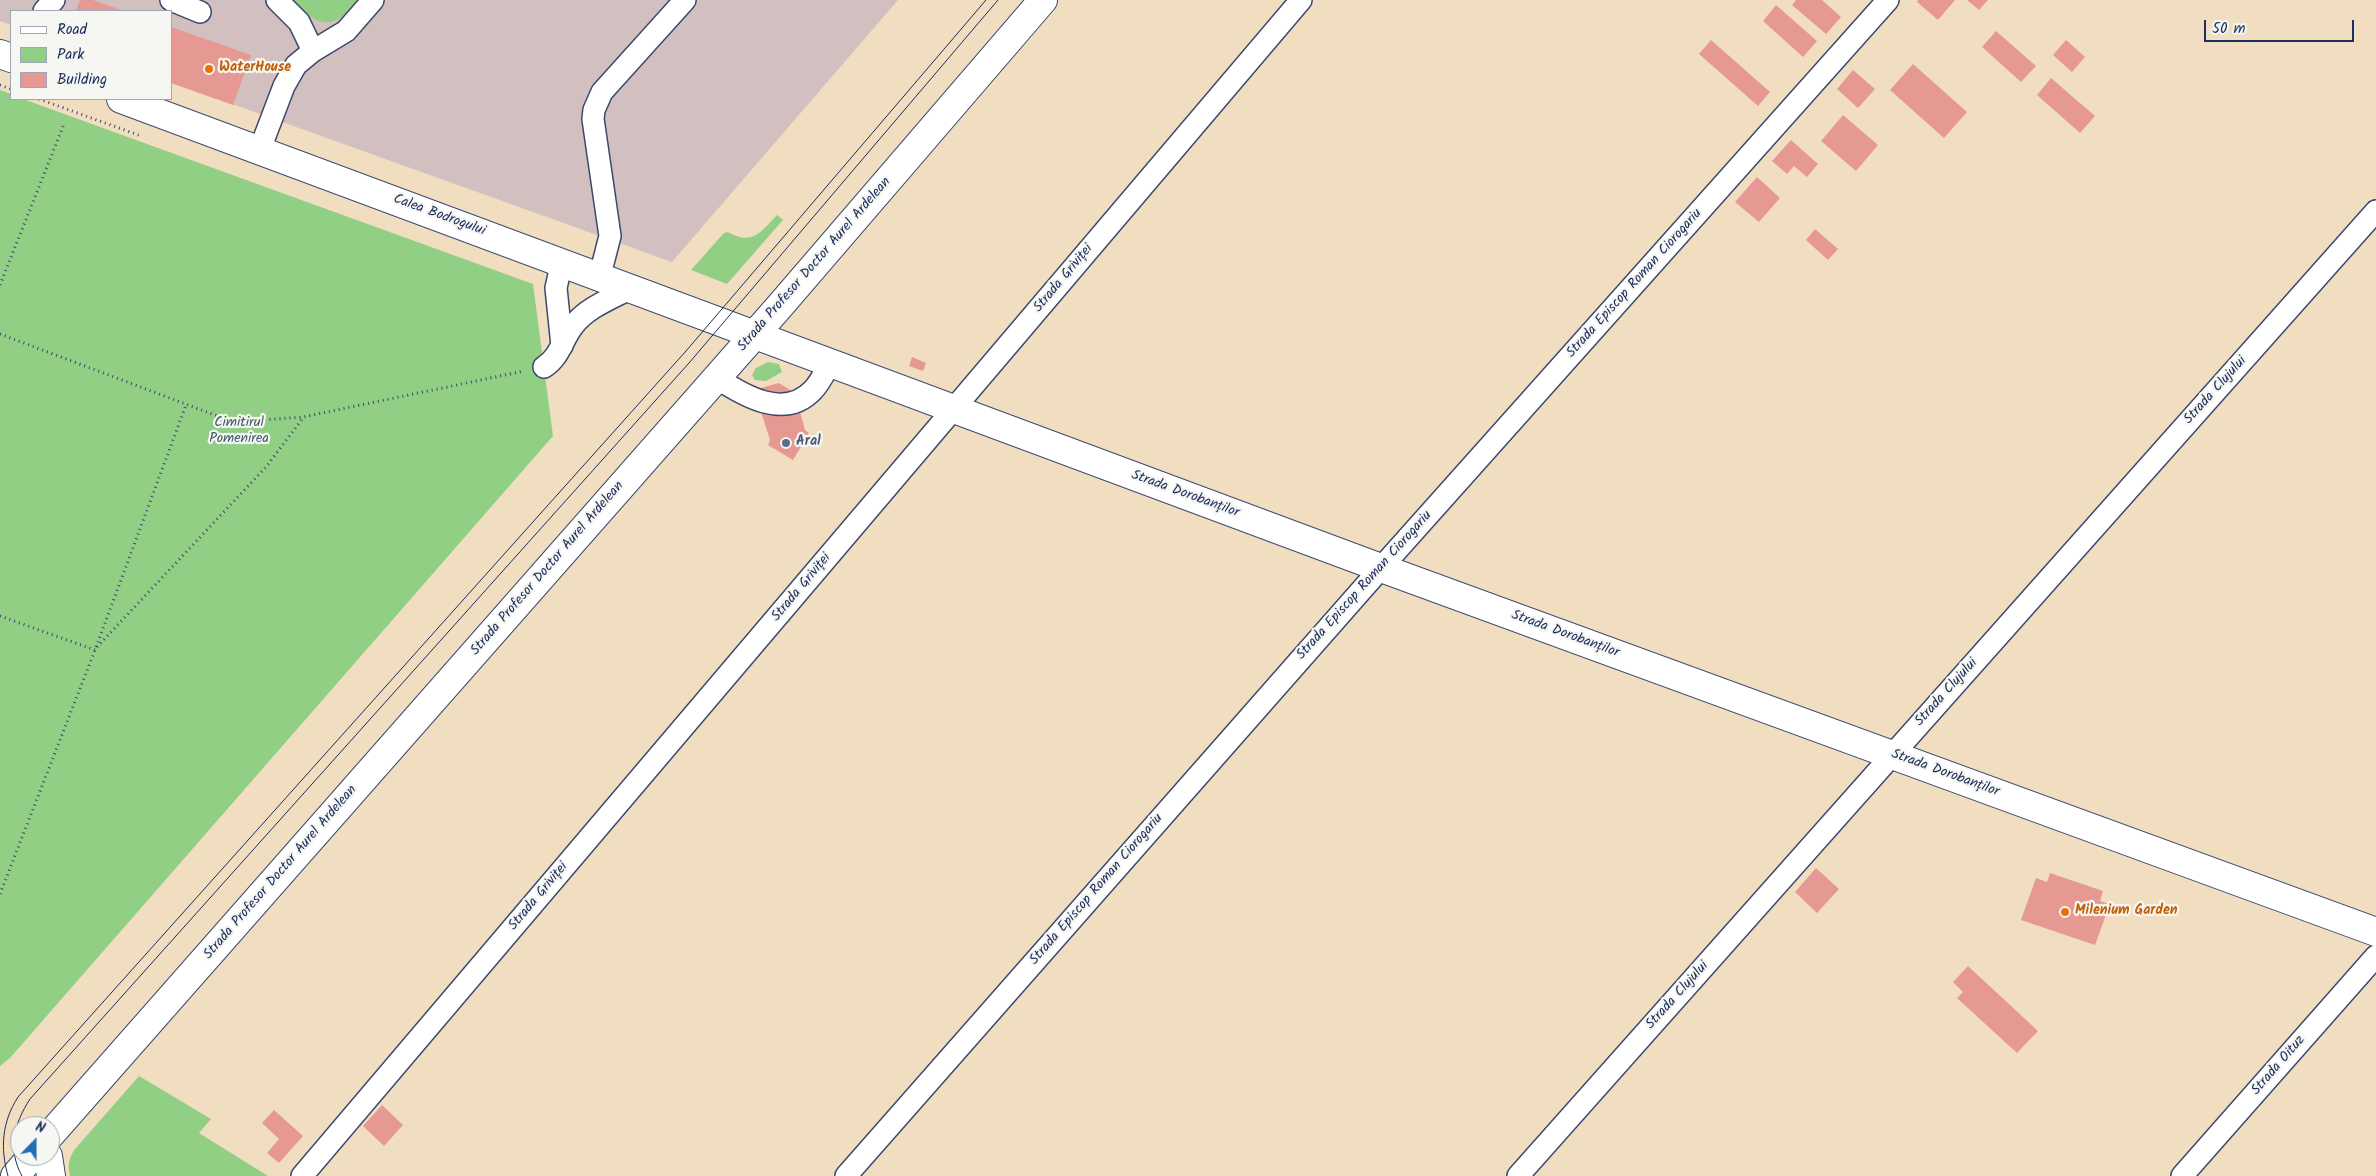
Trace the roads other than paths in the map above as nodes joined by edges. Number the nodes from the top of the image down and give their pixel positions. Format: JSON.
{"nodes":[{"id":1,"x":54,"y":0,"type":"edge"},
{"id":2,"x":171,"y":0,"type":"edge"},
{"id":3,"x":276,"y":0,"type":"edge"},
{"id":4,"x":373,"y":0,"type":"edge"},
{"id":5,"x":685,"y":0,"type":"edge"},
{"id":6,"x":1043,"y":0,"type":"edge"},
{"id":7,"x":1301,"y":0,"type":"edge"},
{"id":8,"x":1888,"y":0,"type":"edge"},
{"id":9,"x":45,"y":10,"type":"edge"},
{"id":10,"x":200,"y":12,"type":"dead end"},
{"id":11,"x":313,"y":51,"type":"junction"},
{"id":12,"x":125,"y":100,"type":"edge"},
{"id":13,"x":260,"y":149,"type":"junction"},
{"id":14,"x":2376,"y":211,"type":"edge"},
{"id":15,"x":562,"y":261,"type":"junction"},
{"id":16,"x":600,"y":275,"type":"junction"},
{"id":17,"x":633,"y":288,"type":"junction"},
{"id":18,"x":755,"y":335,"type":"junction"},
{"id":19,"x":562,"y":346,"type":"junction"},
{"id":20,"x":830,"y":363,"type":"junction"},
{"id":21,"x":544,"y":367,"type":"road end"},
{"id":22,"x":717,"y":378,"type":"junction"},
{"id":23,"x":954,"y":409,"type":"junction"},
{"id":24,"x":1381,"y":568,"type":"junction"},
{"id":25,"x":1892,"y":755,"type":"junction"},
{"id":26,"x":2376,"y":932,"type":"edge"},
{"id":27,"x":2376,"y":956,"type":"edge"},
{"id":28,"x":60,"y":1130,"type":"edge"},
{"id":29,"x":302,"y":1176,"type":"edge"},
{"id":30,"x":846,"y":1176,"type":"edge"},
{"id":31,"x":1518,"y":1176,"type":"edge"},
{"id":32,"x":2182,"y":1176,"type":"edge"}],
"edges":[{"from":1,"to":9,"type":"street"},
{"from":2,"to":10,"type":"street"},
{"from":3,"to":11,"type":"street"},
{"from":4,"to":11,"type":"street"},
{"from":5,"to":16,"type":"street"},
{"from":6,"to":18,"type":"main road","name":"Strada Profesor Doctor Aurel Ardelean"},
{"from":7,"to":23,"type":"street","name":"Strada Griviței"},
{"from":8,"to":24,"type":"street","name":"Strada Episcop Roman Ciorogariu"},
{"from":11,"to":13,"type":"street"},
{"from":12,"to":13,"type":"main road","name":"Calea Bodrogului"},
{"from":13,"to":15,"type":"main road","name":"Calea Bodrogului"},
{"from":14,"to":25,"type":"street","name":"Strada Clujului"},
{"from":15,"to":16,"type":"main road","name":"Calea Bodrogului"},
{"from":15,"to":19,"type":"street"},
{"from":16,"to":17,"type":"main road","name":"Calea Bodrogului"},
{"from":17,"to":18,"type":"main road","name":"Calea Bodrogului"},
{"from":17,"to":19,"type":"street"},
{"from":18,"to":20,"type":"main road","name":"Strada Dorobanților"},
{"from":18,"to":22,"type":"main road","name":"Strada Profesor Doctor Aurel Ardelean"},
{"from":19,"to":21,"type":"street"},
{"from":20,"to":22,"type":"street"},
{"from":20,"to":23,"type":"main road","name":"Strada Dorobanților"},
{"from":22,"to":28,"type":"main road","name":"Strada Profesor Doctor Aurel Ardelean"},
{"from":23,"to":24,"type":"main road","name":"Strada Dorobanților"},
{"from":23,"to":29,"type":"street","name":"Strada Griviței"},
{"from":24,"to":25,"type":"main road","name":"Strada Dorobanților"},
{"from":24,"to":30,"type":"street","name":"Strada Episcop Roman Ciorogariu"},
{"from":25,"to":26,"type":"main road","name":"Strada Dorobanților"},
{"from":25,"to":31,"type":"street","name":"Strada Clujului"},
{"from":27,"to":32,"type":"street","name":"Strada Oituz"}]}
